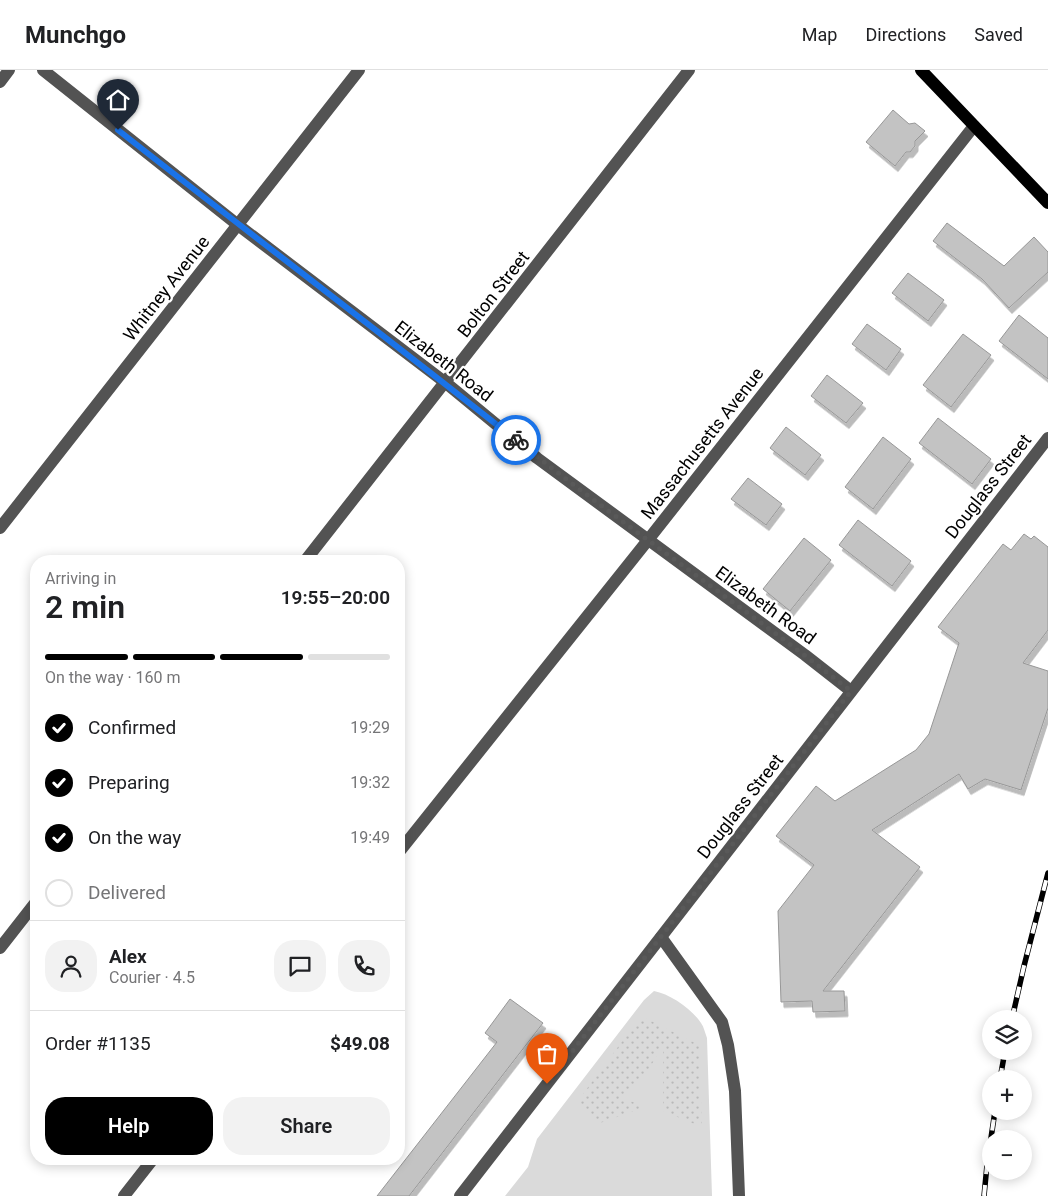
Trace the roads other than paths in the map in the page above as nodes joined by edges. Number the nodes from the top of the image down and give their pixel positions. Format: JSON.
{"nodes":[{"id":1,"x":9,"y":70,"type":"edge"},
{"id":2,"x":43,"y":70,"type":"edge"},
{"id":3,"x":359,"y":70,"type":"edge"},
{"id":4,"x":689,"y":70,"type":"edge"},
{"id":5,"x":921,"y":70,"type":"edge"},
{"id":6,"x":0,"y":82,"type":"edge"},
{"id":7,"x":974,"y":126,"type":"junction"},
{"id":8,"x":1048,"y":203,"type":"edge"},
{"id":9,"x":238,"y":225,"type":"junction"},
{"id":10,"x":446,"y":383,"type":"junction"},
{"id":11,"x":1048,"y":438,"type":"edge"},
{"id":12,"x":0,"y":528,"type":"edge"},
{"id":13,"x":648,"y":540,"type":"junction"},
{"id":14,"x":310,"y":555,"type":"edge"},
{"id":15,"x":851,"y":691,"type":"junction"},
{"id":16,"x":405,"y":844,"type":"edge"},
{"id":17,"x":30,"y":910,"type":"edge"},
{"id":18,"x":661,"y":937,"type":"junction"},
{"id":19,"x":0,"y":948,"type":"edge"},
{"id":20,"x":148,"y":1165,"type":"edge"},
{"id":21,"x":124,"y":1196,"type":"edge"},
{"id":22,"x":460,"y":1196,"type":"edge"},
{"id":23,"x":739,"y":1196,"type":"edge"}],
"edges":[{"from":1,"to":6,"type":"street"},
{"from":2,"to":9,"type":"street","name":"Elizabeth Road"},
{"from":3,"to":9,"type":"street","name":"Whitney Avenue"},
{"from":4,"to":10,"type":"street","name":"Bolton Street"},
{"from":5,"to":7,"type":"main road"},
{"from":7,"to":8,"type":"main road"},
{"from":7,"to":13,"type":"street","name":"Massachusetts Avenue"},
{"from":9,"to":10,"type":"street","name":"Elizabeth Road"},
{"from":9,"to":12,"type":"street","name":"Whitney Avenue"},
{"from":10,"to":13,"type":"street","name":"Elizabeth Road"},
{"from":10,"to":14,"type":"street","name":"Bolton Street"},
{"from":11,"to":15,"type":"street","name":"Douglass Street"},
{"from":13,"to":15,"type":"street","name":"Elizabeth Road"},
{"from":13,"to":16,"type":"street","name":"Massachusetts Avenue"},
{"from":15,"to":18,"type":"street","name":"Douglass Street"},
{"from":17,"to":19,"type":"street"},
{"from":18,"to":22,"type":"street","name":"Douglass Street"},
{"from":18,"to":23,"type":"street"},
{"from":20,"to":21,"type":"street"}]}
